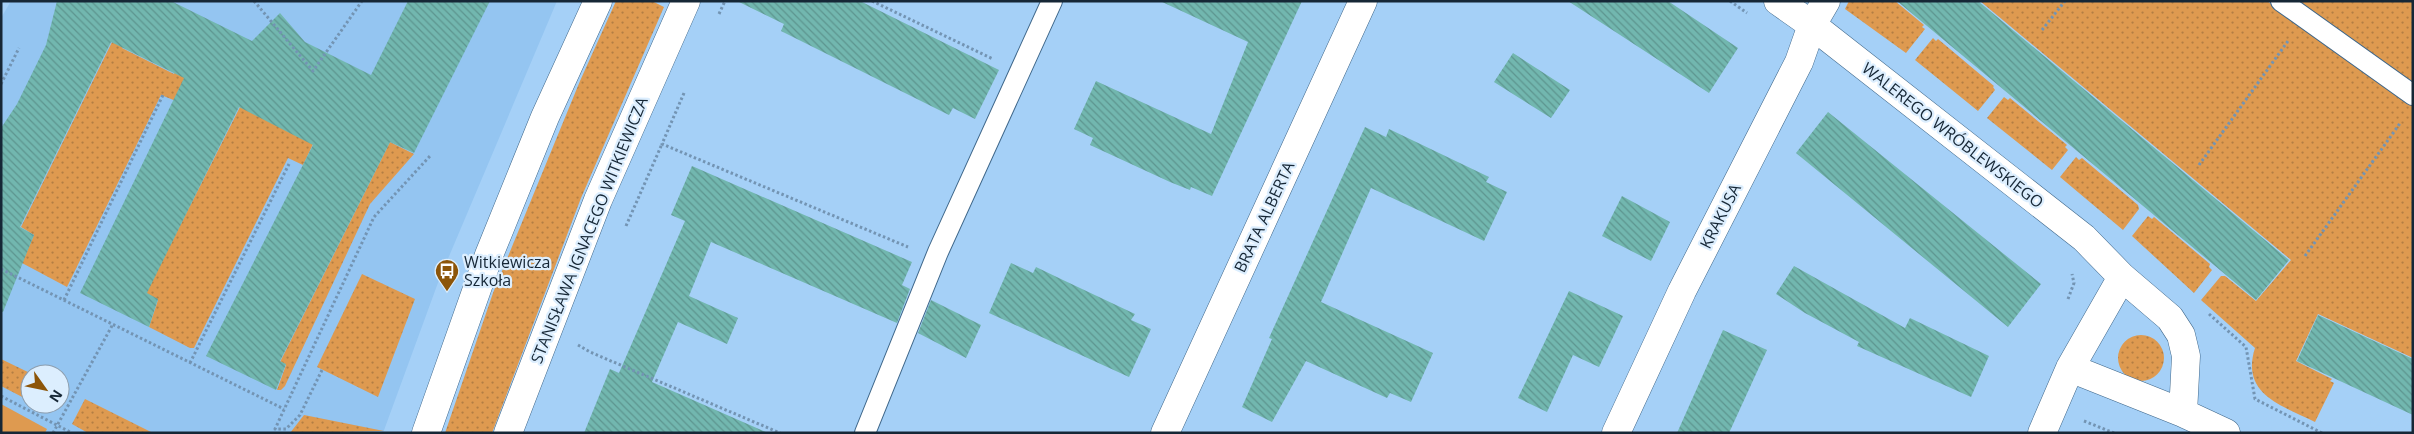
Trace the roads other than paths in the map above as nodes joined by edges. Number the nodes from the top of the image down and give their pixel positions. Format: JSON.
{"nodes":[{"id":1,"x":598,"y":1,"type":"edge"},
{"id":2,"x":686,"y":1,"type":"edge"},
{"id":3,"x":1052,"y":1,"type":"edge"},
{"id":4,"x":1363,"y":1,"type":"edge"},
{"id":5,"x":1778,"y":1,"type":"edge"},
{"id":6,"x":1826,"y":1,"type":"edge"},
{"id":7,"x":2281,"y":1,"type":"edge"},
{"id":8,"x":1812,"y":25,"type":"junction"},
{"id":9,"x":2413,"y":95,"type":"edge"},
{"id":10,"x":2122,"y":276,"type":"junction"},
{"id":11,"x":2070,"y":368,"type":"junction"},
{"id":12,"x":2183,"y":413,"type":"junction"},
{"id":13,"x":426,"y":433,"type":"edge"},
{"id":14,"x":508,"y":433,"type":"edge"},
{"id":15,"x":865,"y":433,"type":"edge"},
{"id":16,"x":1165,"y":433,"type":"edge"},
{"id":17,"x":1616,"y":433,"type":"edge"},
{"id":18,"x":2042,"y":433,"type":"edge"},
{"id":19,"x":2226,"y":433,"type":"edge"}],
"edges":[{"from":1,"to":13,"type":"street"},
{"from":2,"to":14,"type":"street","name":"STANISŁAWA IGNACEGO WITKIEWICZA"},
{"from":3,"to":15,"type":"lane"},
{"from":4,"to":16,"type":"street","name":"BRATA ALBERTA"},
{"from":5,"to":8,"type":"street","name":"WALEREGO WRÓBLEWSKIEGO"},
{"from":6,"to":8,"type":"street","name":"KRAKUSA"},
{"from":7,"to":9,"type":"lane"},
{"from":8,"to":10,"type":"street","name":"WALEREGO WRÓBLEWSKIEGO"},
{"from":8,"to":17,"type":"street","name":"KRAKUSA"},
{"from":10,"to":11,"type":"street"},
{"from":10,"to":12,"type":"street","name":"WALEREGO WRÓBLEWSKIEGO"},
{"from":11,"to":12,"type":"street"},
{"from":11,"to":18,"type":"street"},
{"from":12,"to":19,"type":"street"}]}
